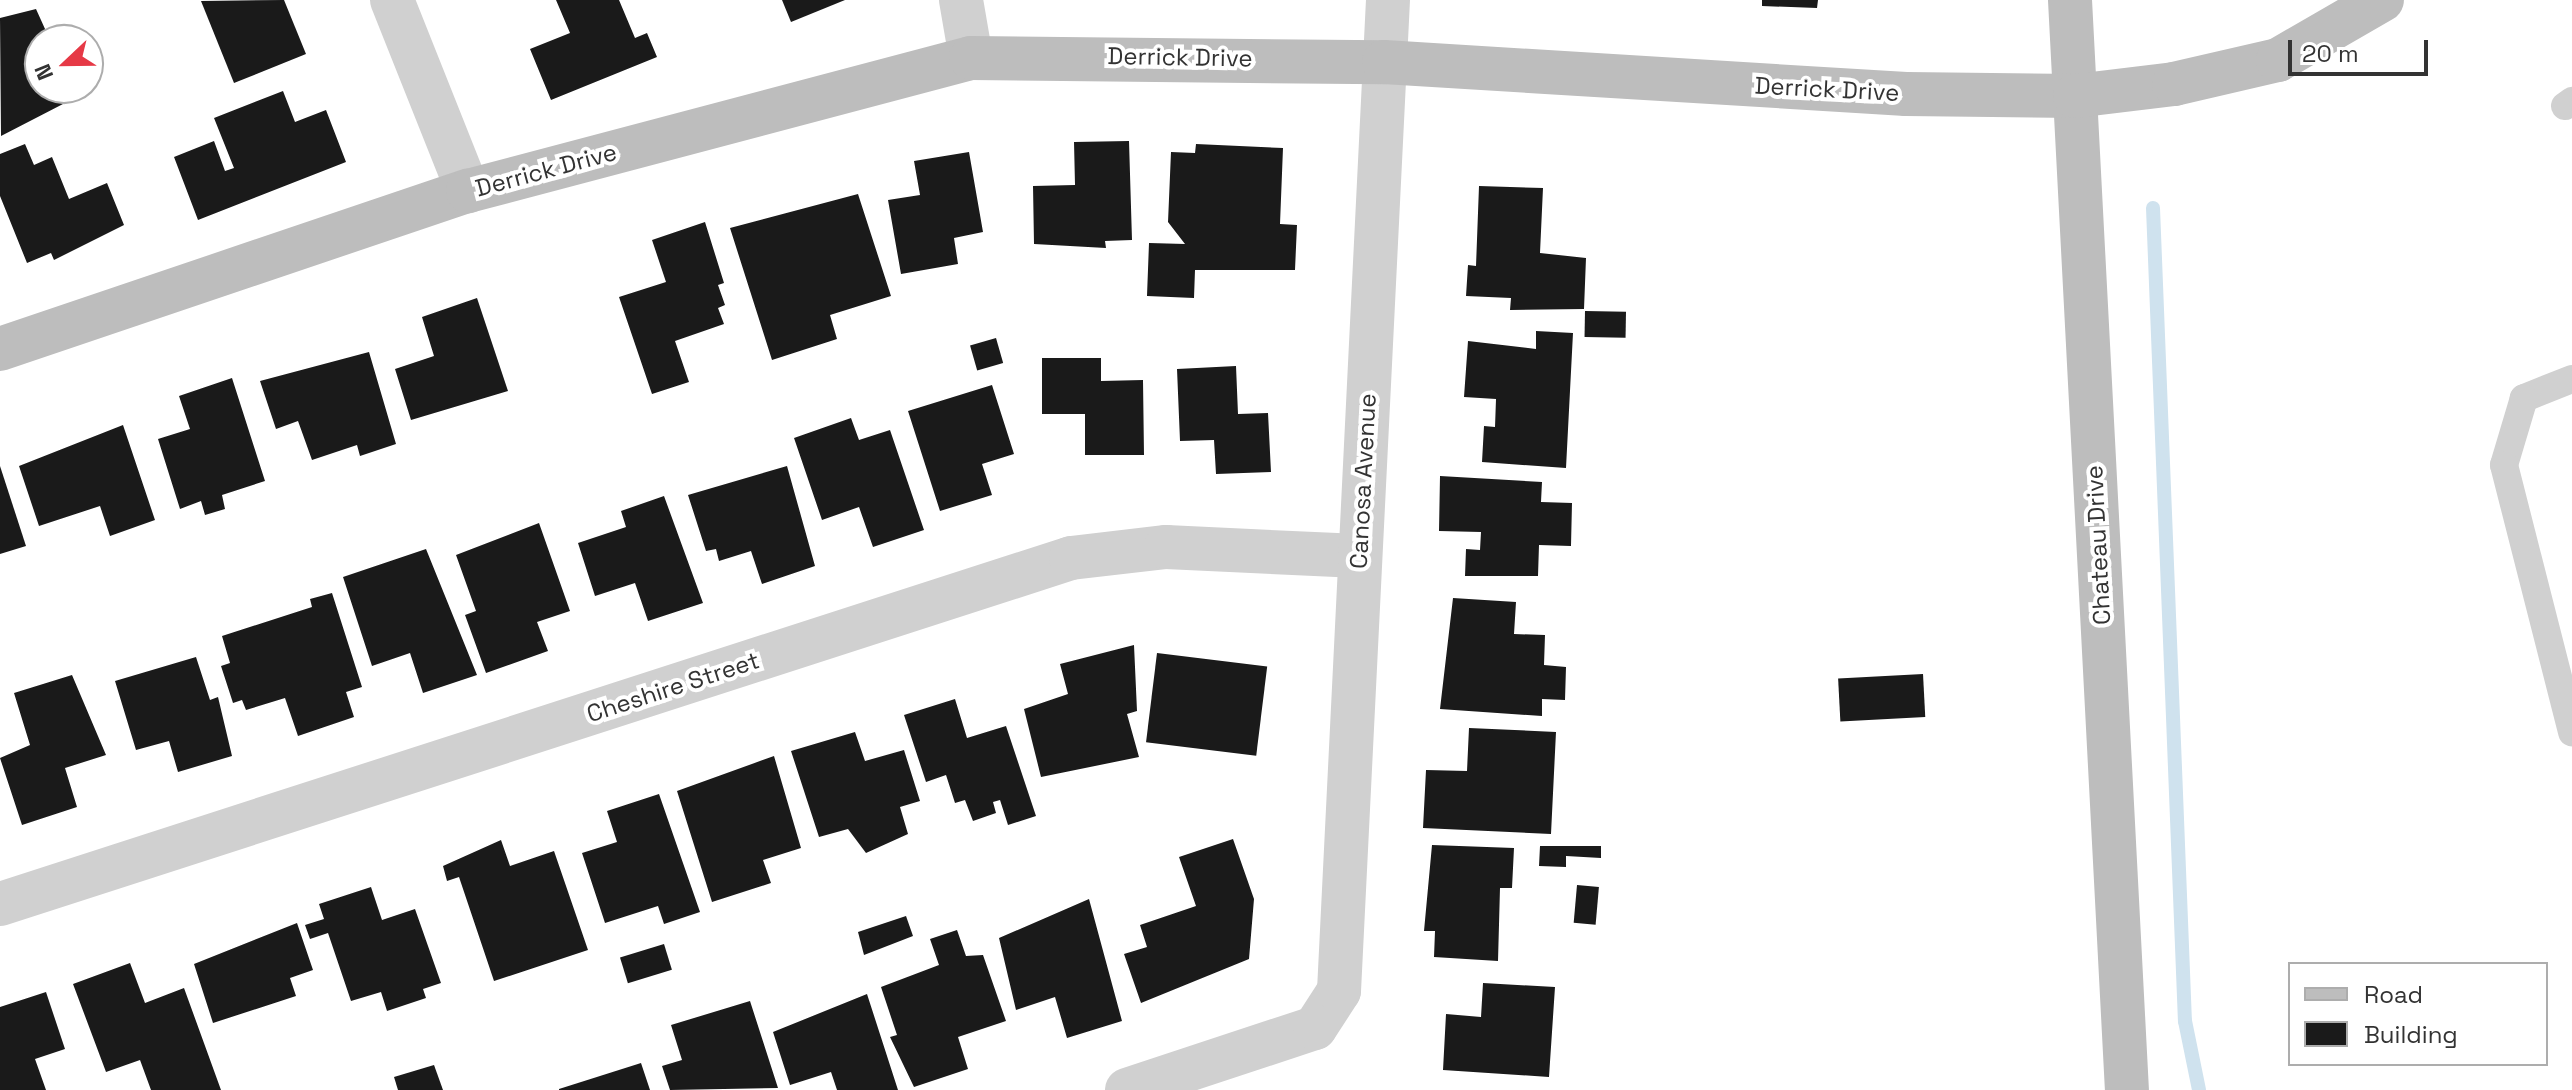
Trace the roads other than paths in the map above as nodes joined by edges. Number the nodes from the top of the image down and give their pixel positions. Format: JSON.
{"nodes":[{"id":1,"x":392,"y":0,"type":"edge"},
{"id":2,"x":961,"y":0,"type":"edge"},
{"id":3,"x":1388,"y":0,"type":"edge"},
{"id":4,"x":2070,"y":0,"type":"edge"},
{"id":5,"x":2382,"y":0,"type":"edge"},
{"id":6,"x":971,"y":58,"type":"junction"},
{"id":7,"x":1384,"y":62,"type":"junction"},
{"id":8,"x":2075,"y":96,"type":"junction"},
{"id":9,"x":468,"y":191,"type":"junction"},
{"id":10,"x":0,"y":349,"type":"edge"},
{"id":11,"x":2572,"y":379,"type":"edge"},
{"id":12,"x":1359,"y":556,"type":"junction"},
{"id":13,"x":2572,"y":732,"type":"edge"},
{"id":14,"x":0,"y":904,"type":"edge"},
{"id":15,"x":1127,"y":1090,"type":"edge"},
{"id":16,"x":2127,"y":1090,"type":"edge"}],
"edges":[{"from":1,"to":9,"type":"street"},
{"from":2,"to":6,"type":"street"},
{"from":3,"to":7,"type":"street","name":"Canosa Avenue"},
{"from":4,"to":8,"type":"street","name":"Chateau Drive"},
{"from":5,"to":8,"type":"street","name":"Derrick Drive"},
{"from":6,"to":7,"type":"street","name":"Derrick Drive"},
{"from":6,"to":9,"type":"street","name":"Derrick Drive"},
{"from":7,"to":8,"type":"street","name":"Derrick Drive"},
{"from":7,"to":12,"type":"street","name":"Canosa Avenue"},
{"from":8,"to":16,"type":"street","name":"Chateau Drive"},
{"from":9,"to":10,"type":"street","name":"Derrick Drive"},
{"from":11,"to":13,"type":"lane"},
{"from":12,"to":14,"type":"street","name":"Cheshire Street"},
{"from":12,"to":15,"type":"street","name":"Canosa Avenue"}]}
